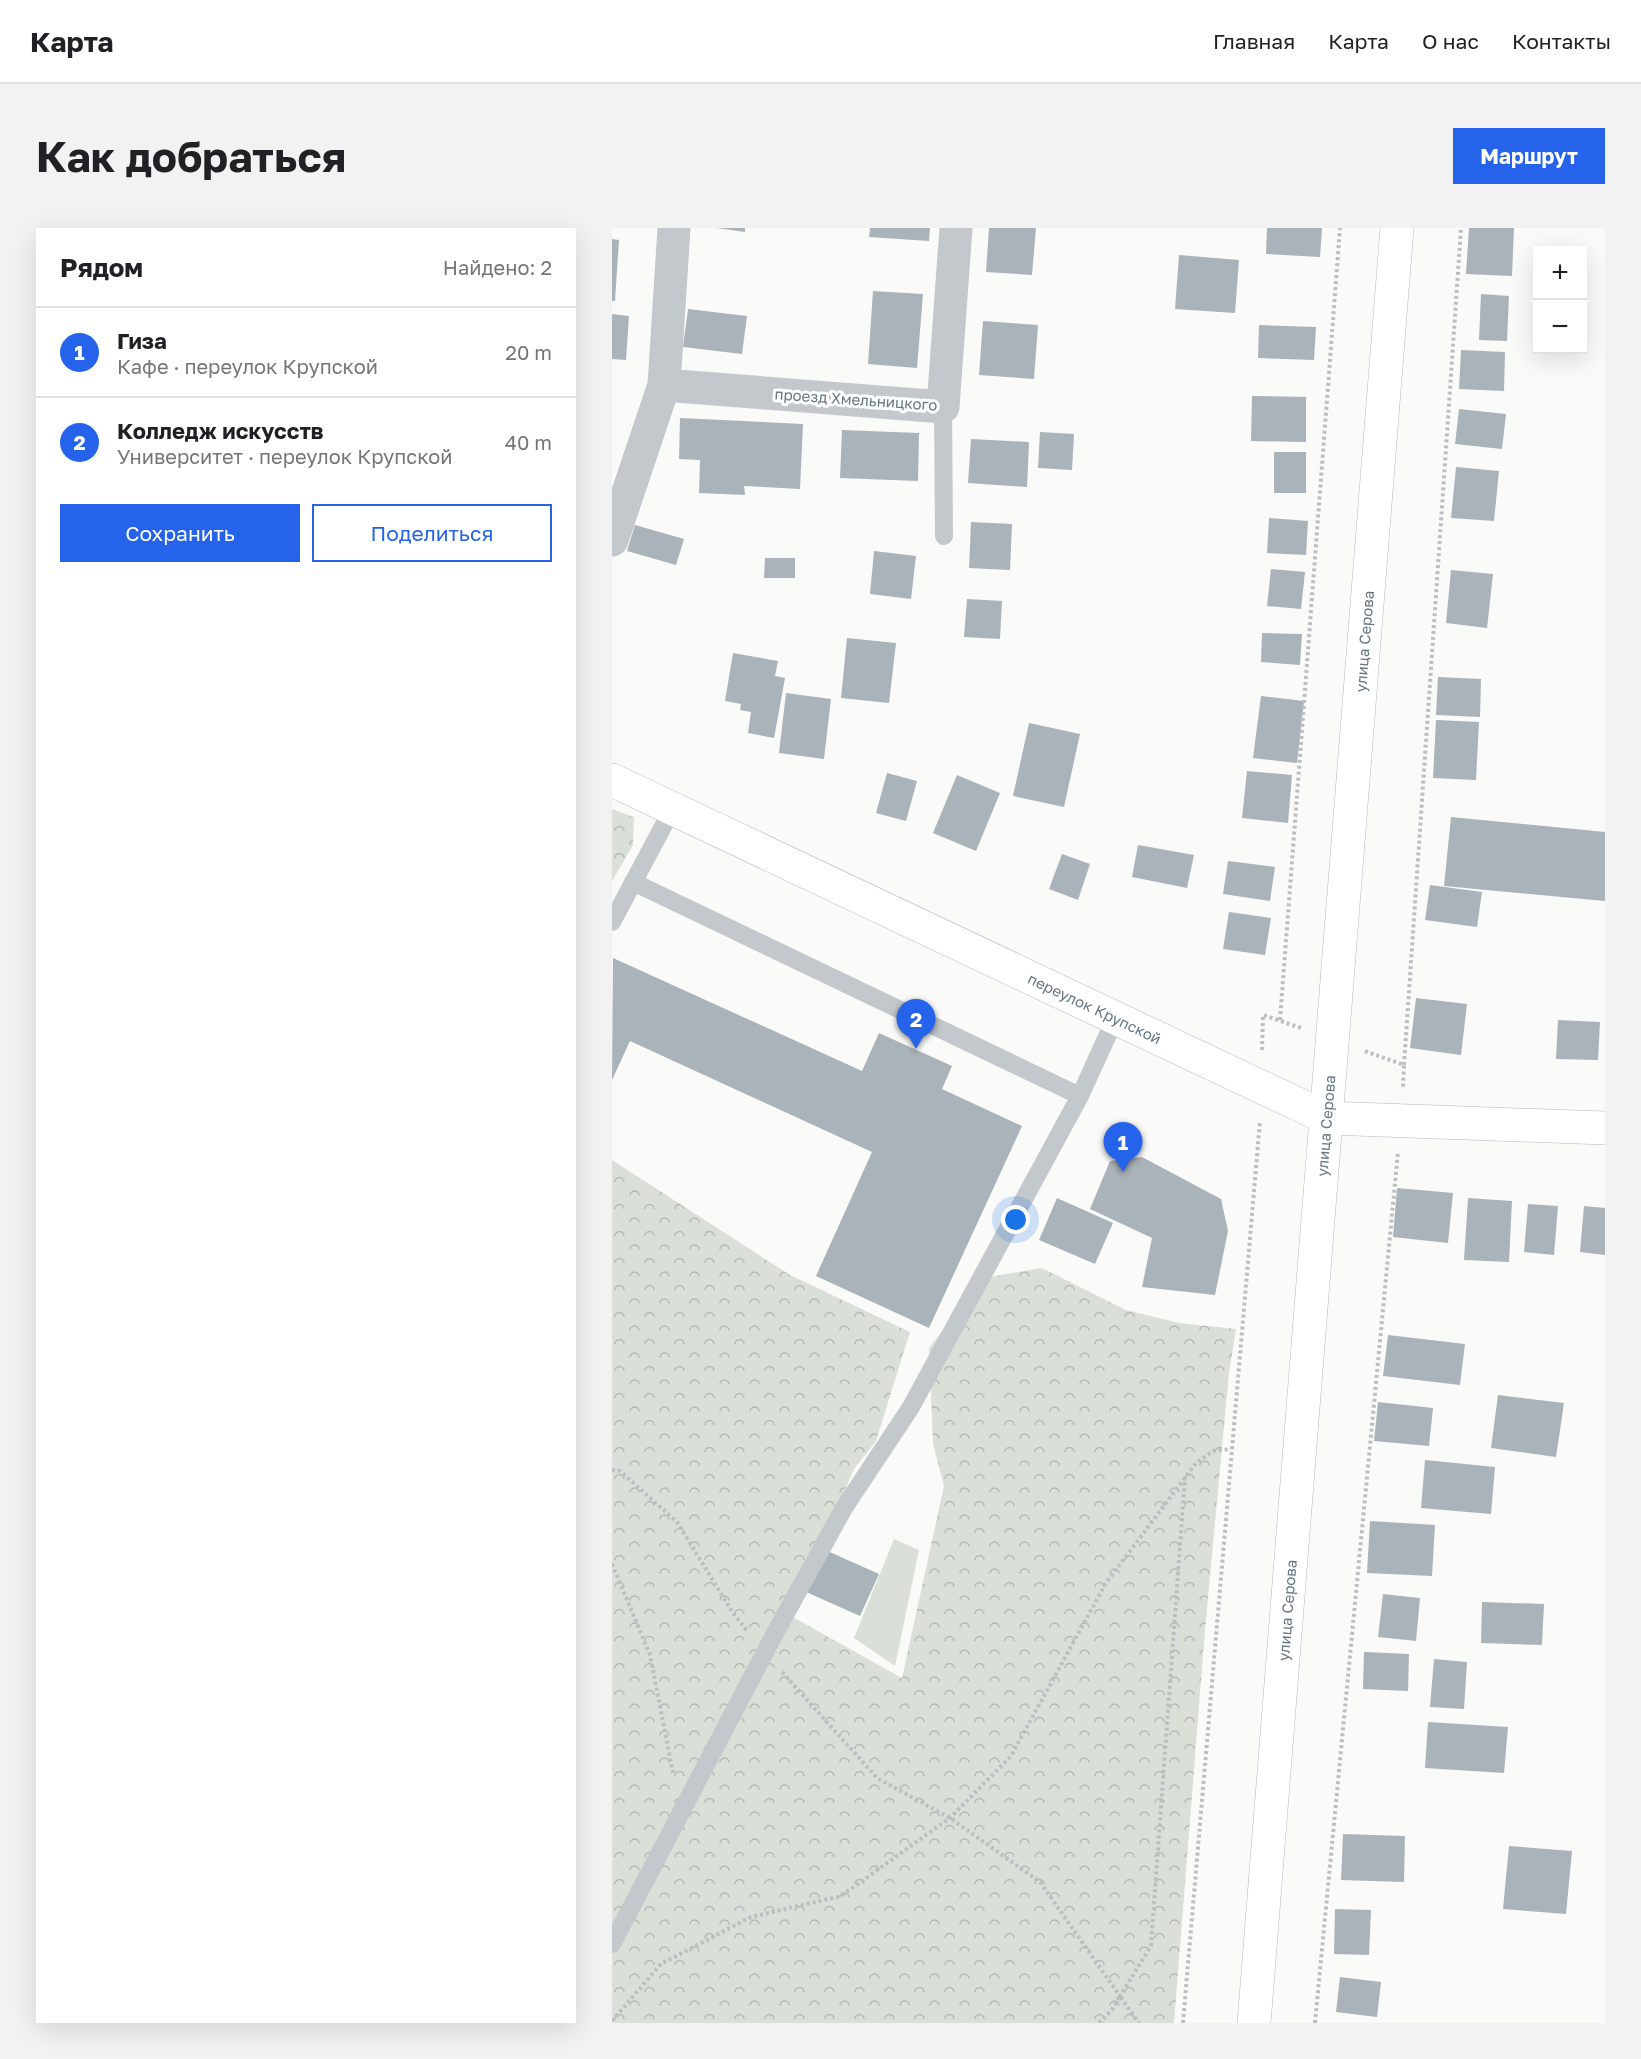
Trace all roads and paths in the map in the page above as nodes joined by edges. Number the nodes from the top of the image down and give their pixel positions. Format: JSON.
{"nodes":[{"id":1,"x":674,"y":228,"type":"edge"},
{"id":2,"x":956,"y":228,"type":"edge"},
{"id":3,"x":1340,"y":228,"type":"edge"},
{"id":4,"x":1397,"y":228,"type":"edge"},
{"id":5,"x":1461,"y":228,"type":"edge"},
{"id":6,"x":664,"y":385,"type":"junction"},
{"id":7,"x":943,"y":407,"type":"junction"},
{"id":8,"x":944,"y":536,"type":"dead end"},
{"id":9,"x":612,"y":540,"type":"edge"},
{"id":10,"x":612,"y":780,"type":"edge"},
{"id":11,"x":673,"y":808,"type":"junction"},
{"id":12,"x":633,"y":882,"type":"junction"},
{"id":13,"x":612,"y":922,"type":"edge"},
{"id":14,"x":1114,"y":1019,"type":"junction"},
{"id":15,"x":1280,"y":1020,"type":"dead end"},
{"id":16,"x":1404,"y":1065,"type":"dead end"},
{"id":17,"x":1080,"y":1096,"type":"junction"},
{"id":18,"x":1327,"y":1119,"type":"junction"},
{"id":19,"x":1605,"y":1128,"type":"edge"},
{"id":20,"x":1231,"y":1449,"type":"dead end"},
{"id":21,"x":612,"y":1470,"type":"edge"},
{"id":22,"x":1185,"y":1477,"type":"junction"},
{"id":23,"x":612,"y":1564,"type":"edge"},
{"id":24,"x":765,"y":1653,"type":"junction"},
{"id":25,"x":681,"y":1812,"type":"junction"},
{"id":26,"x":950,"y":1818,"type":"junction"},
{"id":27,"x":612,"y":1944,"type":"edge"},
{"id":28,"x":1120,"y":1996,"type":"junction"},
{"id":29,"x":612,"y":2021,"type":"edge"},
{"id":30,"x":1099,"y":2023,"type":"edge"},
{"id":31,"x":1139,"y":2023,"type":"edge"},
{"id":32,"x":1254,"y":2023,"type":"edge"}],
"edges":[{"from":1,"to":6,"type":"street"},
{"from":2,"to":7,"type":"street","name":"проезд Хмельницкого"},
{"from":3,"to":15,"type":"path"},
{"from":4,"to":18,"type":"main road","name":"улица Серова"},
{"from":5,"to":16,"type":"path"},
{"from":6,"to":7,"type":"street","name":"проезд Хмельницкого"},
{"from":6,"to":9,"type":"street"},
{"from":7,"to":8,"type":"lane"},
{"from":10,"to":11,"type":"main road","name":"переулок Крупской"},
{"from":11,"to":12,"type":"lane"},
{"from":11,"to":14,"type":"main road","name":"переулок Крупской"},
{"from":12,"to":13,"type":"lane"},
{"from":12,"to":17,"type":"lane"},
{"from":14,"to":17,"type":"lane"},
{"from":14,"to":18,"type":"main road","name":"переулок Крупской"},
{"from":17,"to":24,"type":"lane"},
{"from":18,"to":19,"type":"main road","name":"переулок Крупской"},
{"from":18,"to":32,"type":"main road","name":"улица Серова"},
{"from":20,"to":22,"type":"path"},
{"from":21,"to":24,"type":"path"},
{"from":22,"to":26,"type":"path"},
{"from":22,"to":28,"type":"path"},
{"from":23,"to":25,"type":"path"},
{"from":24,"to":25,"type":"lane"},
{"from":24,"to":26,"type":"path"},
{"from":25,"to":27,"type":"lane"},
{"from":26,"to":28,"type":"path"},
{"from":26,"to":29,"type":"path"},
{"from":28,"to":30,"type":"path"},
{"from":28,"to":31,"type":"path"}]}
